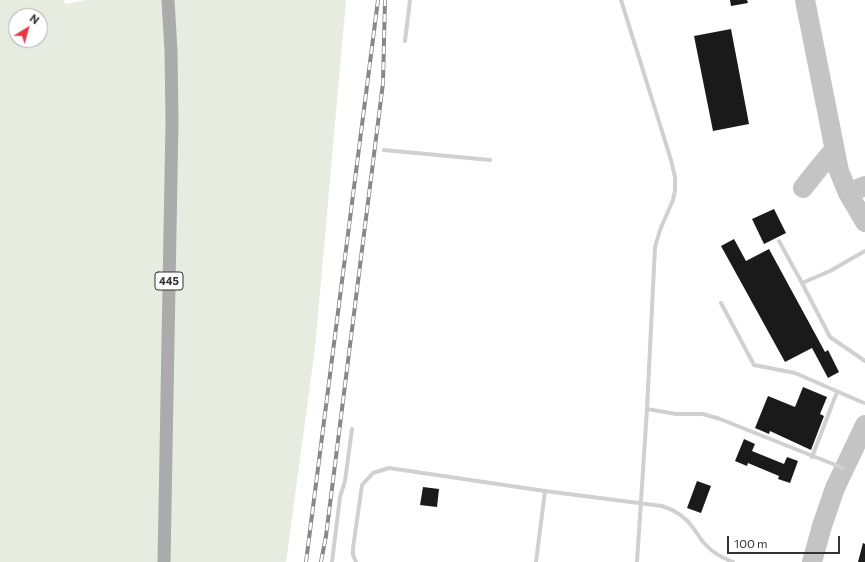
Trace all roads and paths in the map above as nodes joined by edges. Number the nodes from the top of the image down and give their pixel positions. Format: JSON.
{"nodes":[{"id":1,"x":168,"y":0,"type":"edge"},
{"id":2,"x":410,"y":0,"type":"edge"},
{"id":3,"x":621,"y":0,"type":"edge"},
{"id":4,"x":405,"y":41,"type":"dead end"},
{"id":5,"x":384,"y":150,"type":"dead end"},
{"id":6,"x":490,"y":160,"type":"dead end"},
{"id":7,"x":779,"y":241,"type":"dead end"},
{"id":8,"x":865,"y":252,"type":"edge"},
{"id":9,"x":802,"y":283,"type":"junction"},
{"id":10,"x":721,"y":303,"type":"dead end"},
{"id":11,"x":865,"y":362,"type":"edge"},
{"id":12,"x":837,"y":392,"type":"junction"},
{"id":13,"x":864,"y":403,"type":"dead end"},
{"id":14,"x":647,"y":409,"type":"junction"},
{"id":15,"x":352,"y":429,"type":"dead end"},
{"id":16,"x":812,"y":457,"type":"junction"},
{"id":17,"x":843,"y":468,"type":"dead end"},
{"id":18,"x":545,"y":491,"type":"junction"},
{"id":19,"x":641,"y":504,"type":"junction"},
{"id":20,"x":164,"y":562,"type":"edge"},
{"id":21,"x":332,"y":562,"type":"edge"},
{"id":22,"x":356,"y":562,"type":"edge"},
{"id":23,"x":536,"y":562,"type":"edge"},
{"id":24,"x":637,"y":562,"type":"edge"},
{"id":25,"x":733,"y":562,"type":"edge"}],
"edges":[{"from":1,"to":20,"type":"main road","number":"445"},
{"from":2,"to":4,"type":"lane"},
{"from":3,"to":14,"type":"lane"},
{"from":5,"to":6,"type":"lane"},
{"from":7,"to":9,"type":"lane"},
{"from":8,"to":9,"type":"lane"},
{"from":9,"to":11,"type":"lane"},
{"from":10,"to":12,"type":"lane"},
{"from":12,"to":13,"type":"lane"},
{"from":12,"to":16,"type":"lane"},
{"from":14,"to":16,"type":"lane"},
{"from":14,"to":19,"type":"lane"},
{"from":15,"to":21,"type":"lane"},
{"from":16,"to":17,"type":"lane"},
{"from":18,"to":19,"type":"lane"},
{"from":18,"to":22,"type":"lane"},
{"from":18,"to":23,"type":"lane"},
{"from":19,"to":24,"type":"lane"},
{"from":19,"to":25,"type":"lane"}]}
